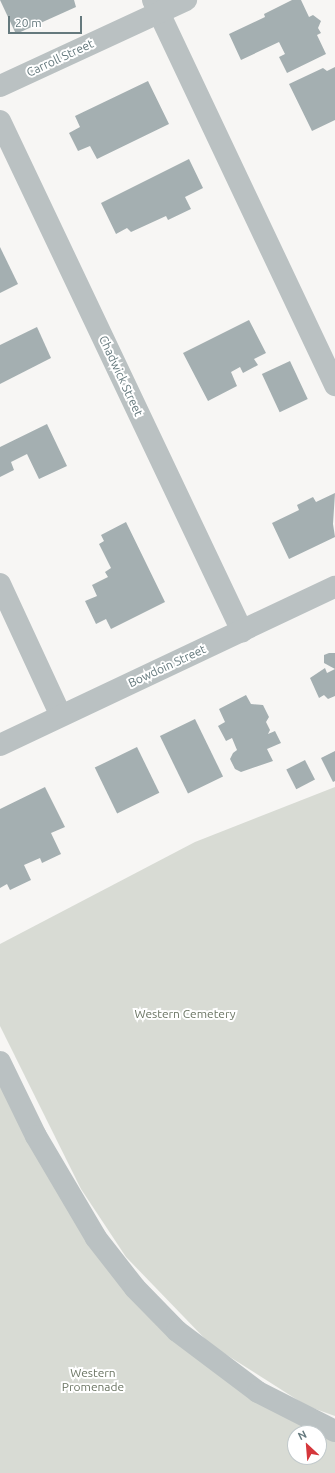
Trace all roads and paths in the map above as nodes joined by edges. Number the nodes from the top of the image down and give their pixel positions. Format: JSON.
{"nodes":[{"id":1,"x":186,"y":0,"type":"edge"},
{"id":2,"x":156,"y":6,"type":"edge"},
{"id":3,"x":0,"y":86,"type":"edge"},
{"id":4,"x":0,"y":121,"type":"edge"},
{"id":5,"x":335,"y":385,"type":"edge"},
{"id":6,"x":0,"y":584,"type":"edge"},
{"id":7,"x":335,"y":587,"type":"edge"},
{"id":8,"x":242,"y":631,"type":"junction"},
{"id":9,"x":60,"y":716,"type":"junction"},
{"id":10,"x":0,"y":745,"type":"edge"},
{"id":11,"x":0,"y":1062,"type":"edge"},
{"id":12,"x":335,"y":1431,"type":"edge"}],
"edges":[{"from":1,"to":2,"type":"street","name":"Carroll Street"},
{"from":2,"to":3,"type":"street","name":"Carroll Street"},
{"from":2,"to":5,"type":"street"},
{"from":4,"to":8,"type":"street","name":"Chadwick Street"},
{"from":6,"to":9,"type":"street"},
{"from":7,"to":8,"type":"street","name":"Bowdoin Street"},
{"from":8,"to":9,"type":"street","name":"Bowdoin Street"},
{"from":9,"to":10,"type":"street","name":"Bowdoin Street"},
{"from":11,"to":12,"type":"street"}]}
